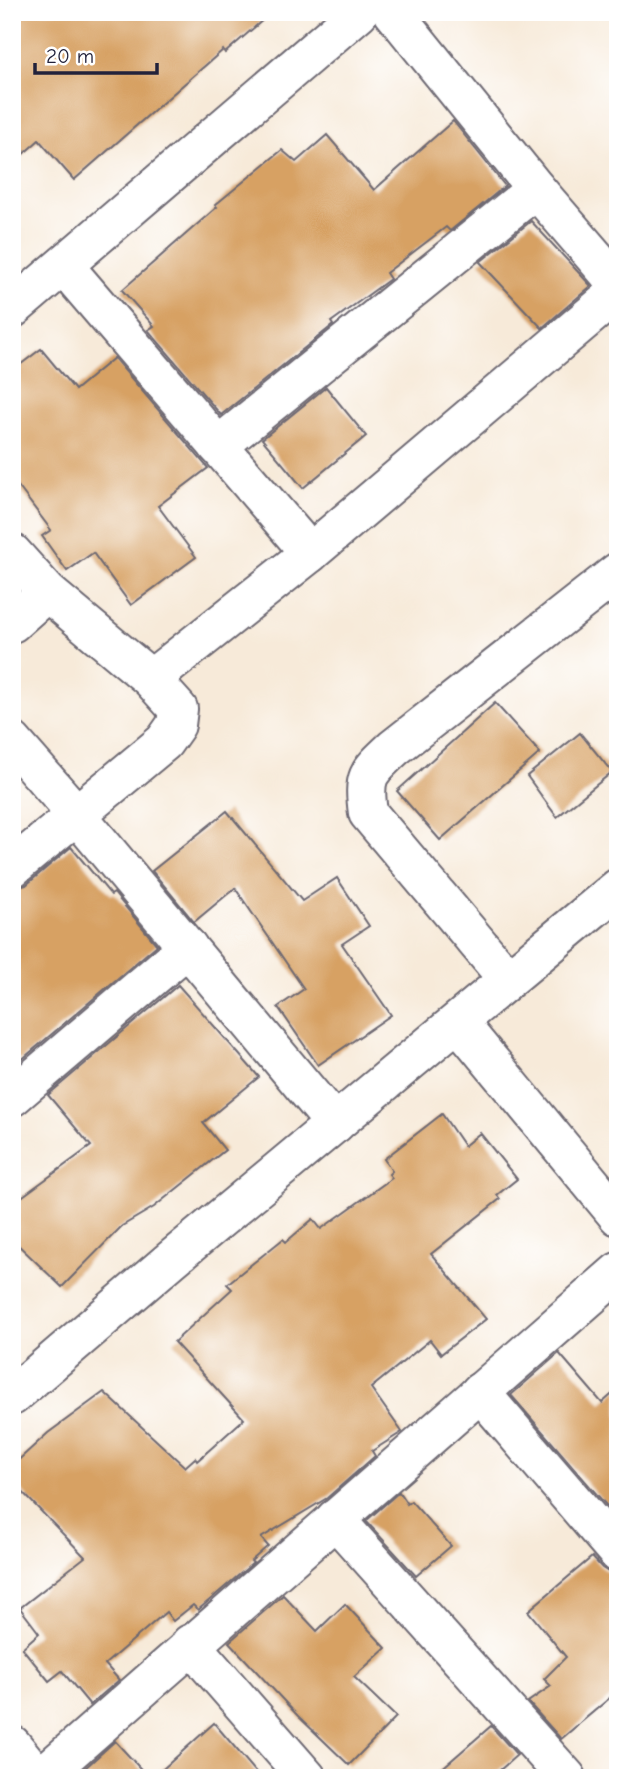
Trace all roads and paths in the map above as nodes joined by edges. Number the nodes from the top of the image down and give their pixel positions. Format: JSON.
{"nodes":[{"id":1,"x":359,"y":12,"type":"edge"},
{"id":2,"x":393,"y":12,"type":"edge"},
{"id":3,"x":536,"y":189,"type":"junction"},
{"id":4,"x":64,"y":266,"type":"junction"},
{"id":5,"x":618,"y":284,"type":"edge"},
{"id":6,"x":618,"y":292,"type":"edge"},
{"id":7,"x":12,"y":309,"type":"edge"},
{"id":8,"x":218,"y":446,"type":"junction"},
{"id":9,"x":12,"y":553,"type":"edge"},
{"id":10,"x":310,"y":553,"type":"junction"},
{"id":11,"x":618,"y":572,"type":"edge"},
{"id":12,"x":47,"y":592,"type":"junction"},
{"id":13,"x":12,"y":623,"type":"edge"},
{"id":14,"x":152,"y":679,"type":"junction"},
{"id":15,"x":12,"y":741,"type":"edge"},
{"id":16,"x":76,"y":814,"type":"junction"},
{"id":17,"x":12,"y":868,"type":"edge"},
{"id":18,"x":618,"y":888,"type":"edge"},
{"id":19,"x":188,"y":947,"type":"junction"},
{"id":20,"x":507,"y":978,"type":"junction"},
{"id":21,"x":458,"y":1022,"type":"junction"},
{"id":22,"x":12,"y":1097,"type":"edge"},
{"id":23,"x":335,"y":1124,"type":"junction"},
{"id":24,"x":618,"y":1216,"type":"edge"},
{"id":25,"x":618,"y":1272,"type":"edge"},
{"id":26,"x":16,"y":1384,"type":"edge"},
{"id":27,"x":480,"y":1392,"type":"junction"},
{"id":28,"x":335,"y":1520,"type":"junction"},
{"id":29,"x":618,"y":1553,"type":"edge"},
{"id":30,"x":190,"y":1644,"type":"junction"},
{"id":31,"x":12,"y":1745,"type":"edge"},
{"id":32,"x":40,"y":1778,"type":"edge"},
{"id":33,"x":306,"y":1778,"type":"edge"},
{"id":34,"x":567,"y":1778,"type":"edge"}],
"edges":[{"from":1,"to":4,"type":"street"},
{"from":2,"to":3,"type":"street"},
{"from":3,"to":5,"type":"street"},
{"from":3,"to":8,"type":"street"},
{"from":4,"to":7,"type":"street"},
{"from":4,"to":8,"type":"street"},
{"from":6,"to":10,"type":"street"},
{"from":8,"to":10,"type":"street"},
{"from":9,"to":12,"type":"street"},
{"from":10,"to":14,"type":"street"},
{"from":11,"to":20,"type":"street"},
{"from":12,"to":13,"type":"street"},
{"from":12,"to":14,"type":"street"},
{"from":14,"to":16,"type":"street"},
{"from":15,"to":16,"type":"street"},
{"from":16,"to":17,"type":"street"},
{"from":16,"to":19,"type":"street"},
{"from":18,"to":20,"type":"street"},
{"from":19,"to":22,"type":"street"},
{"from":19,"to":23,"type":"street"},
{"from":20,"to":21,"type":"street"},
{"from":21,"to":23,"type":"street"},
{"from":21,"to":24,"type":"street"},
{"from":23,"to":26,"type":"street"},
{"from":25,"to":27,"type":"street"},
{"from":27,"to":28,"type":"street"},
{"from":27,"to":29,"type":"street"},
{"from":28,"to":30,"type":"street"},
{"from":28,"to":34,"type":"street"},
{"from":30,"to":32,"type":"street"},
{"from":30,"to":33,"type":"street"},
{"from":31,"to":32,"type":"street"}]}
